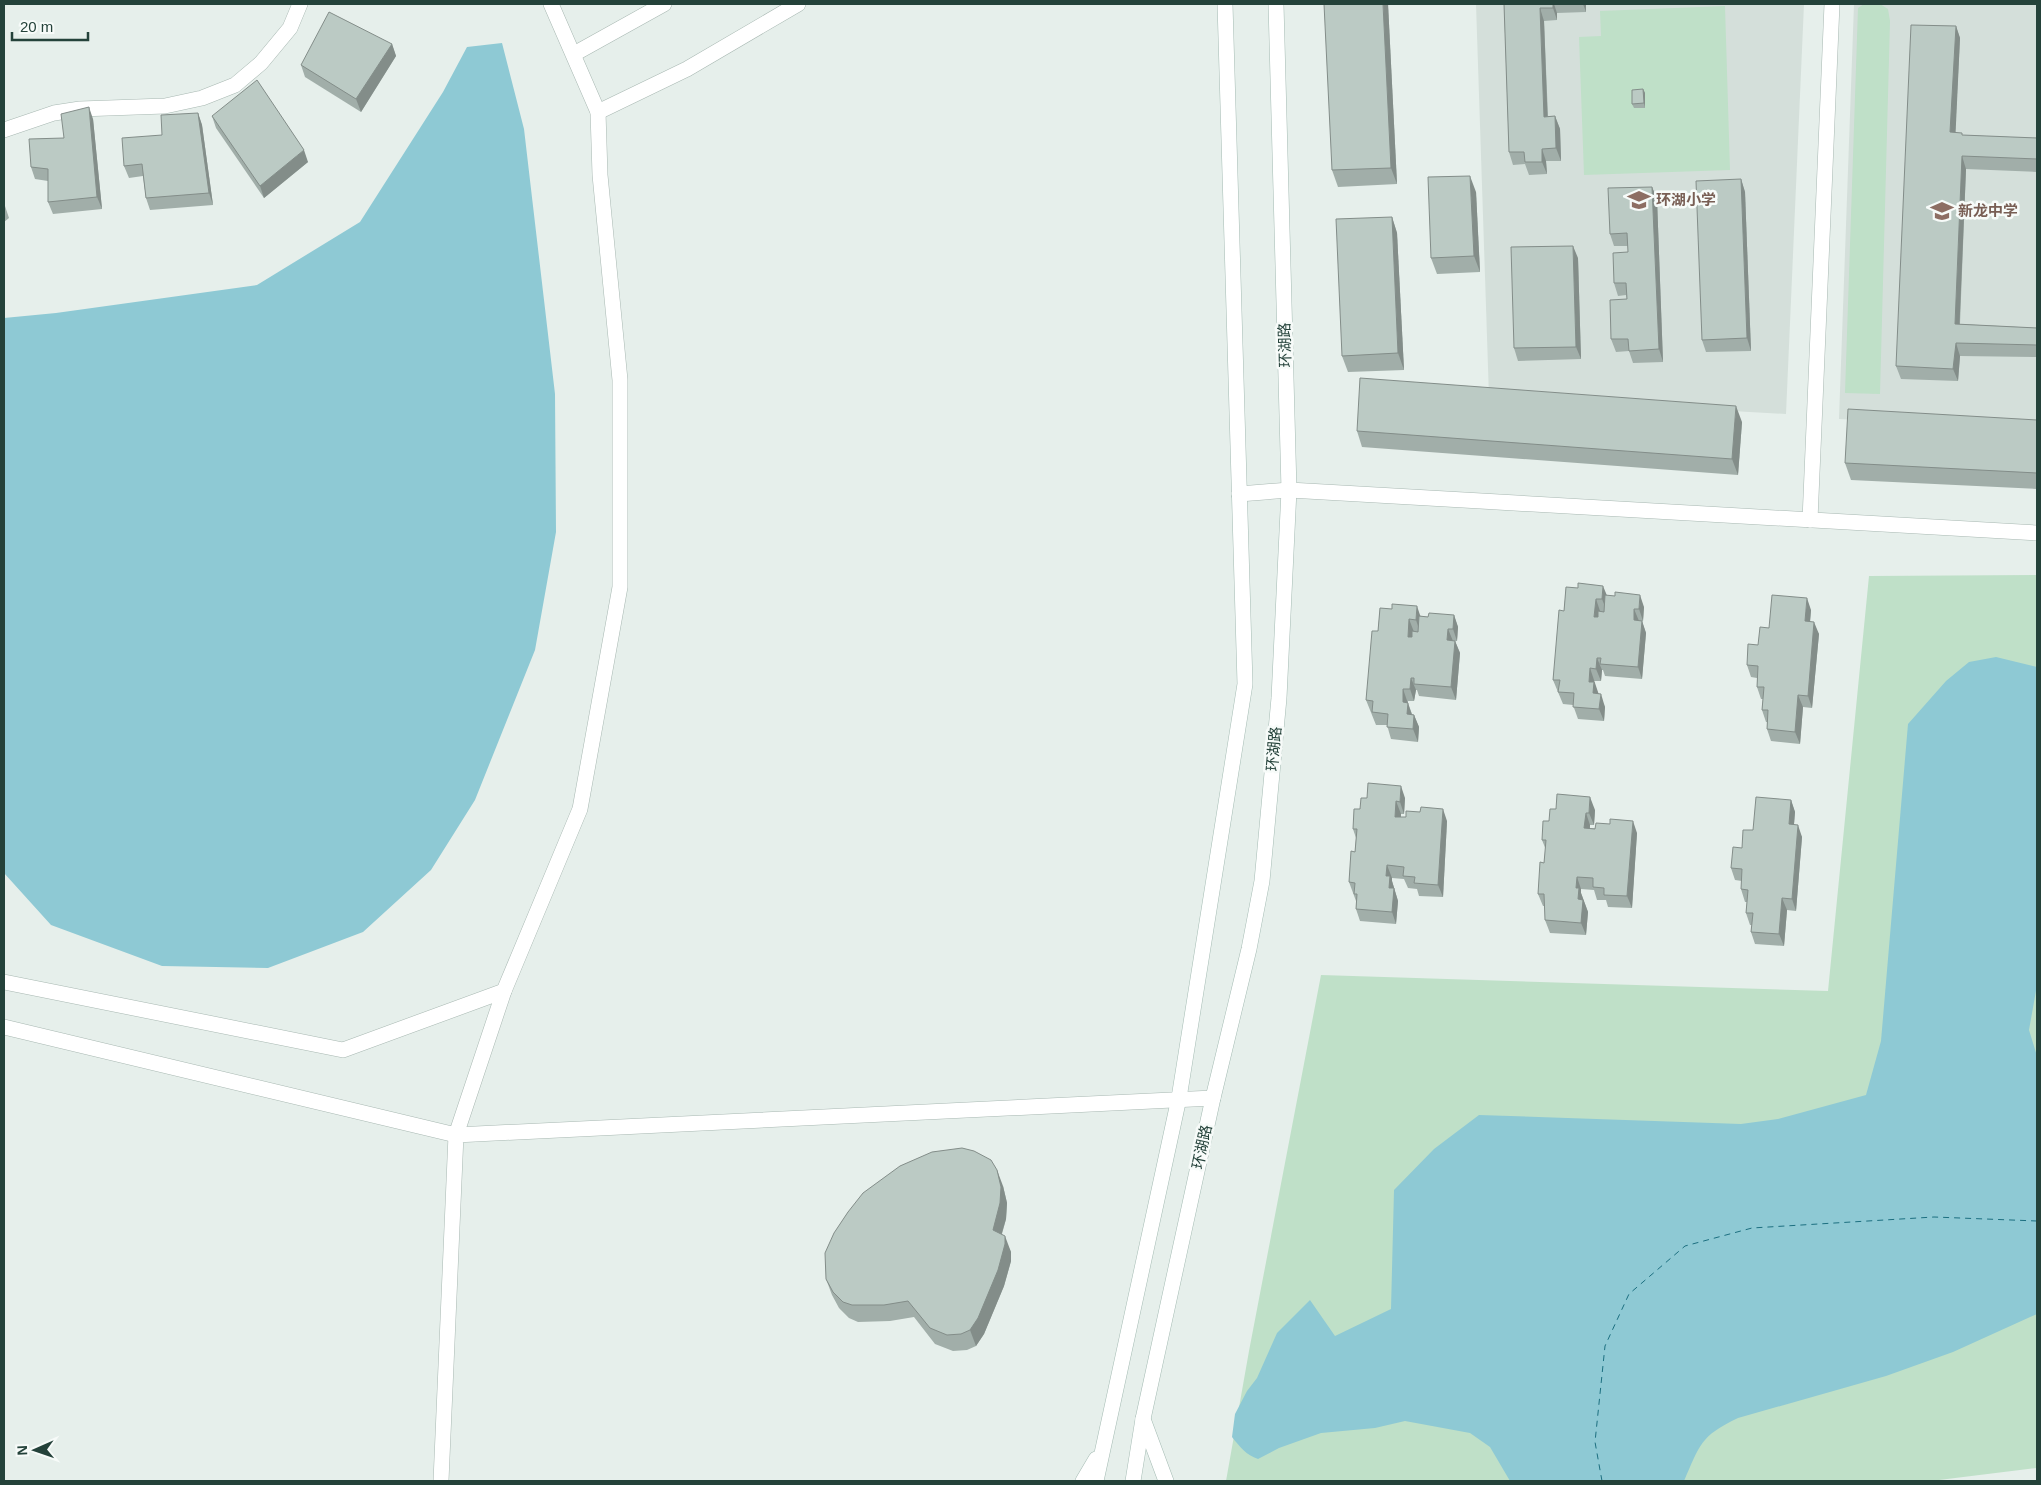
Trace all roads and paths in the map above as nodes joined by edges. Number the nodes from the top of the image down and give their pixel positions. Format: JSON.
{"nodes":[{"id":1,"x":300,"y":4,"type":"edge"},
{"id":2,"x":551,"y":4,"type":"edge"},
{"id":3,"x":664,"y":4,"type":"edge"},
{"id":4,"x":798,"y":4,"type":"edge"},
{"id":5,"x":1225,"y":4,"type":"edge"},
{"id":6,"x":1276,"y":4,"type":"edge"},
{"id":7,"x":1832,"y":4,"type":"edge"},
{"id":8,"x":574,"y":54,"type":"junction"},
{"id":9,"x":598,"y":112,"type":"junction"},
{"id":10,"x":4,"y":130,"type":"edge"},
{"id":11,"x":1289,"y":490,"type":"junction"},
{"id":12,"x":1239,"y":494,"type":"junction"},
{"id":13,"x":1810,"y":520,"type":"junction"},
{"id":14,"x":2037,"y":533,"type":"edge"},
{"id":15,"x":4,"y":982,"type":"edge"},
{"id":16,"x":504,"y":991,"type":"junction"},
{"id":17,"x":4,"y":1027,"type":"edge"},
{"id":18,"x":1179,"y":1098,"type":"junction"},
{"id":19,"x":1213,"y":1098,"type":"junction"},
{"id":20,"x":456,"y":1135,"type":"junction"},
{"id":21,"x":1143,"y":1419,"type":"junction"},
{"id":22,"x":1105,"y":1442,"type":"junction"},
{"id":23,"x":441,"y":1481,"type":"edge"},
{"id":24,"x":1083,"y":1481,"type":"edge"},
{"id":25,"x":1096,"y":1481,"type":"edge"},
{"id":26,"x":1133,"y":1481,"type":"edge"},
{"id":27,"x":1166,"y":1481,"type":"edge"}],
"edges":[{"from":1,"to":10,"type":"street"},
{"from":2,"to":8,"type":"street"},
{"from":3,"to":8,"type":"street"},
{"from":4,"to":9,"type":"street"},
{"from":5,"to":12,"type":"street"},
{"from":6,"to":11,"type":"street","name":"环湖路"},
{"from":7,"to":13,"type":"street"},
{"from":8,"to":9,"type":"street"},
{"from":9,"to":16,"type":"street"},
{"from":11,"to":12,"type":"street"},
{"from":11,"to":13,"type":"street"},
{"from":11,"to":19,"type":"street","name":"环湖路"},
{"from":12,"to":18,"type":"street"},
{"from":13,"to":14,"type":"street"},
{"from":15,"to":16,"type":"street"},
{"from":16,"to":20,"type":"street"},
{"from":17,"to":20,"type":"street"},
{"from":18,"to":19,"type":"street"},
{"from":18,"to":20,"type":"street"},
{"from":18,"to":22,"type":"street"},
{"from":19,"to":21,"type":"street","name":"环湖路"},
{"from":20,"to":23,"type":"street"},
{"from":21,"to":26,"type":"street","name":"环湖路"},
{"from":21,"to":27,"type":"street"},
{"from":22,"to":24,"type":"street"},
{"from":22,"to":25,"type":"street"}]}
